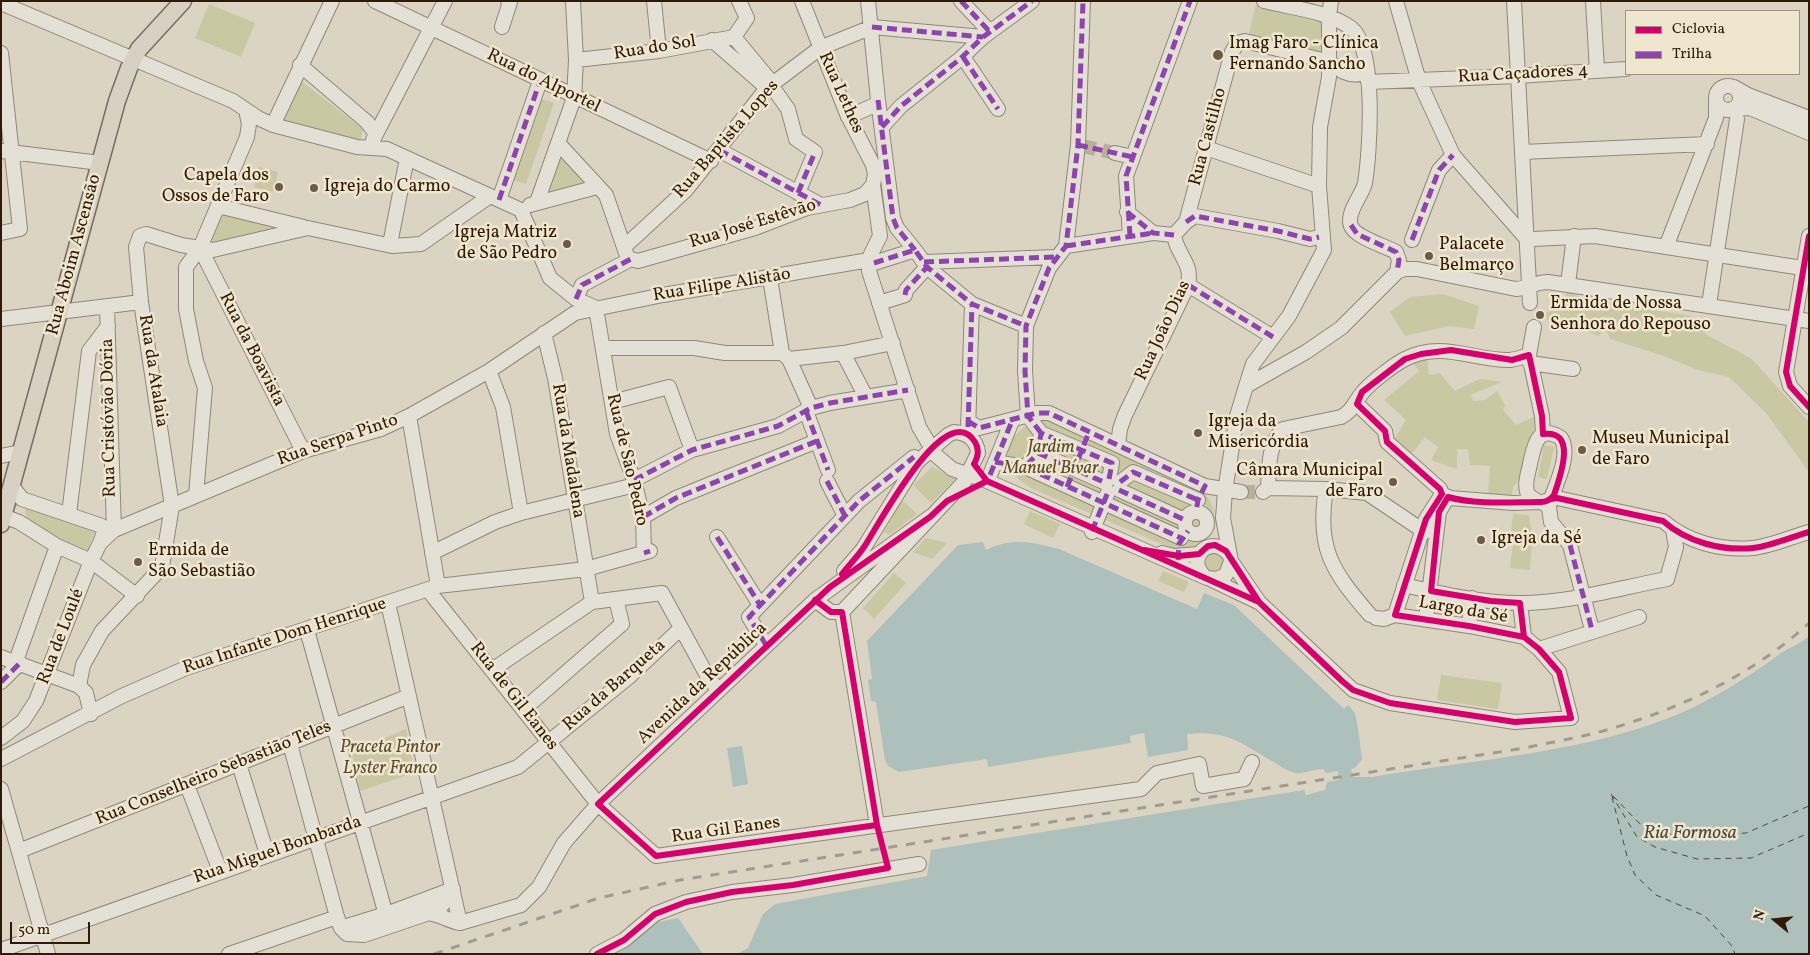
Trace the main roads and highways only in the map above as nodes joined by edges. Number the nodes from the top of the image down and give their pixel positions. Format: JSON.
{"nodes":[{"id":1,"x":180,"y":2,"type":"edge"},
{"id":2,"x":8,"y":521,"type":"edge"}],
"edges":[{"from":1,"to":2,"type":"main road","name":"Rua Aboim Ascensão"}]}
